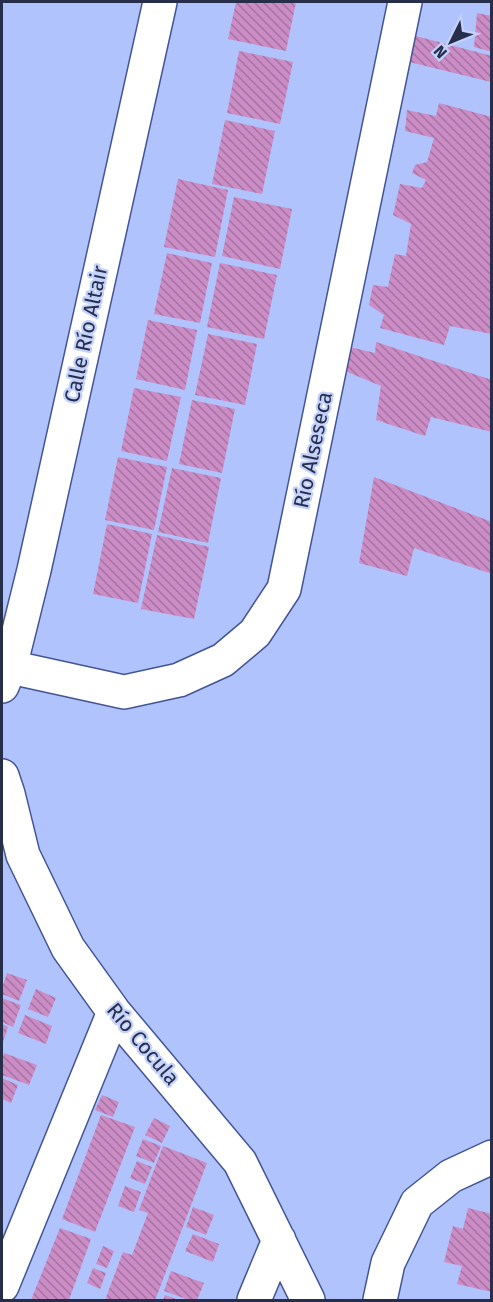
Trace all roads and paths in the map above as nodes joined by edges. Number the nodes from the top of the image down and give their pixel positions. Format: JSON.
{"nodes":[{"id":1,"x":160,"y":2,"type":"edge"},
{"id":2,"x":405,"y":2,"type":"edge"},
{"id":3,"x":4,"y":665,"type":"edge"},
{"id":4,"x":2,"y":776,"type":"edge"},
{"id":5,"x":114,"y":1012,"type":"junction"},
{"id":6,"x":492,"y":1157,"type":"edge"},
{"id":7,"x":279,"y":1240,"type":"junction"},
{"id":8,"x":2,"y":1286,"type":"edge"},
{"id":9,"x":254,"y":1300,"type":"edge"},
{"id":10,"x":308,"y":1300,"type":"edge"},
{"id":11,"x":380,"y":1300,"type":"edge"}],
"edges":[{"from":1,"to":3,"type":"street","name":"Calle Río Altair"},
{"from":2,"to":3,"type":"street","name":"Río Alseseca"},
{"from":4,"to":5,"type":"street","name":"Río Cocula"},
{"from":5,"to":7,"type":"street","name":"Río Cocula"},
{"from":5,"to":8,"type":"street"},
{"from":6,"to":11,"type":"street"},
{"from":7,"to":9,"type":"street"},
{"from":7,"to":10,"type":"street","name":"Río Cocula"}]}
